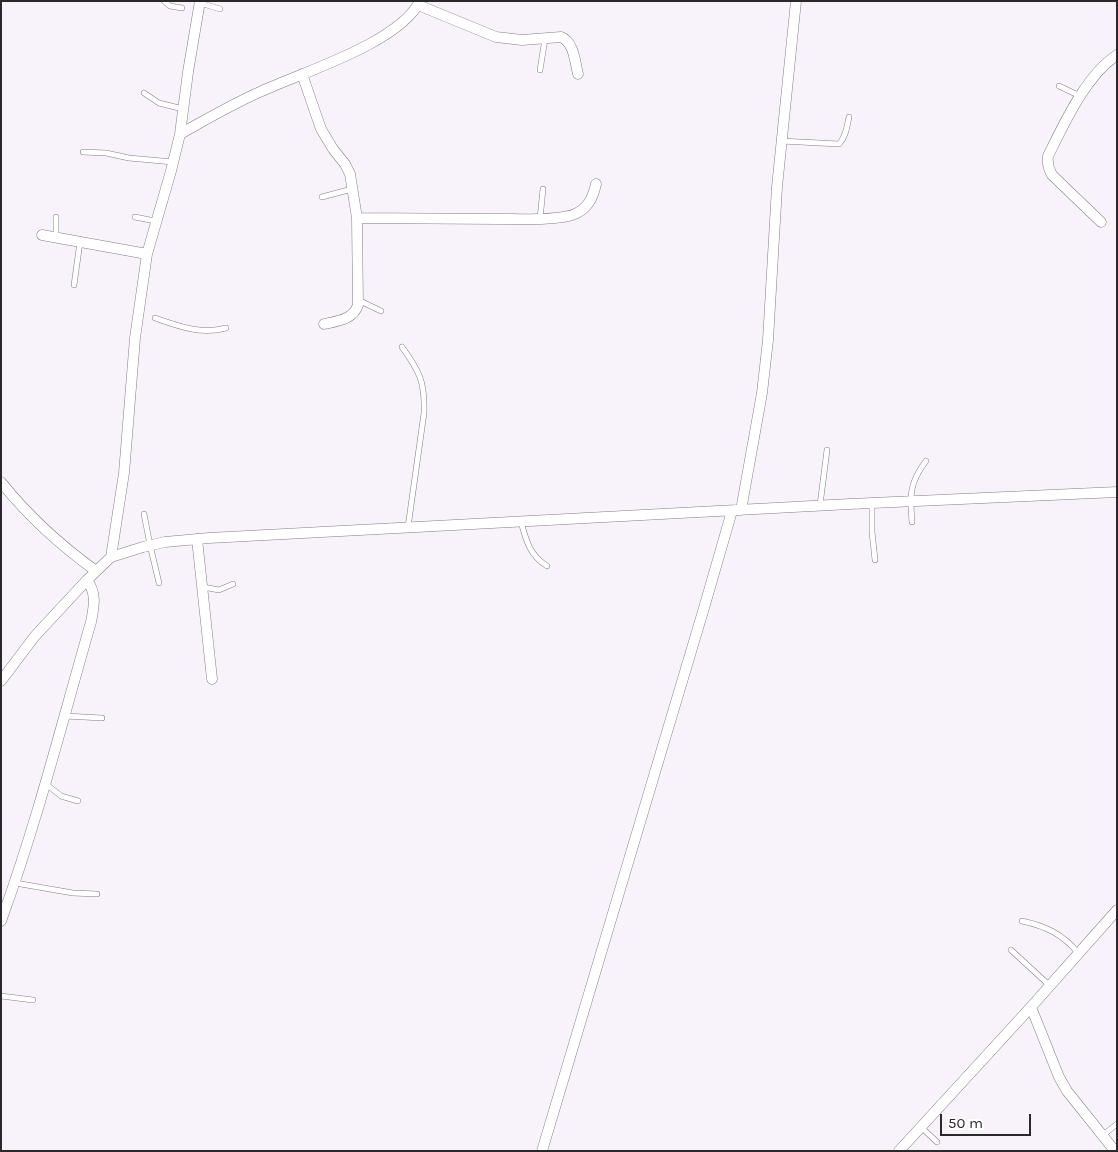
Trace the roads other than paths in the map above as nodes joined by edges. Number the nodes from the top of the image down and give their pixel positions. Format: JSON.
{"nodes":[{"id":1,"x":164,"y":1,"type":"edge"},
{"id":2,"x":796,"y":1,"type":"edge"},
{"id":3,"x":419,"y":3,"type":"edge"},
{"id":4,"x":198,"y":5,"type":"edge"},
{"id":5,"x":182,"y":8,"type":"dead end"},
{"id":6,"x":220,"y":9,"type":"dead end"},
{"id":7,"x":545,"y":38,"type":"junction"},
{"id":8,"x":1117,"y":54,"type":"edge"},
{"id":9,"x":540,"y":70,"type":"dead end"},
{"id":10,"x":302,"y":74,"type":"junction"},
{"id":11,"x":578,"y":74,"type":"dead end"},
{"id":12,"x":1059,"y":86,"type":"dead end"},
{"id":13,"x":144,"y":93,"type":"dead end"},
{"id":14,"x":1081,"y":96,"type":"junction"},
{"id":15,"x":184,"y":109,"type":"junction"},
{"id":16,"x":849,"y":117,"type":"dead end"},
{"id":17,"x":180,"y":134,"type":"junction"},
{"id":18,"x":781,"y":141,"type":"junction"},
{"id":19,"x":83,"y":152,"type":"dead end"},
{"id":20,"x":174,"y":162,"type":"junction"},
{"id":21,"x":596,"y":184,"type":"dead end"},
{"id":22,"x":352,"y":189,"type":"junction"},
{"id":23,"x":543,"y":189,"type":"dead end"},
{"id":24,"x":322,"y":198,"type":"dead end"},
{"id":25,"x":56,"y":217,"type":"dead end"},
{"id":26,"x":135,"y":217,"type":"dead end"},
{"id":27,"x":357,"y":218,"type":"junction"},
{"id":28,"x":540,"y":219,"type":"junction"},
{"id":29,"x":155,"y":221,"type":"junction"},
{"id":30,"x":1101,"y":222,"type":"dead end"},
{"id":31,"x":42,"y":235,"type":"dead end"},
{"id":32,"x":56,"y":238,"type":"junction"},
{"id":33,"x":80,"y":242,"type":"junction"},
{"id":34,"x":147,"y":254,"type":"junction"},
{"id":35,"x":74,"y":285,"type":"dead end"},
{"id":36,"x":358,"y":300,"type":"junction"},
{"id":37,"x":380,"y":311,"type":"dead end"},
{"id":38,"x":155,"y":318,"type":"dead end"},
{"id":39,"x":324,"y":324,"type":"dead end"},
{"id":40,"x":226,"y":328,"type":"dead end"},
{"id":41,"x":402,"y":347,"type":"dead end"},
{"id":42,"x":827,"y":450,"type":"dead end"},
{"id":43,"x":926,"y":461,"type":"dead end"},
{"id":44,"x":1,"y":482,"type":"edge"},
{"id":45,"x":1117,"y":492,"type":"edge"},
{"id":46,"x":910,"y":501,"type":"junction"},
{"id":47,"x":872,"y":503,"type":"junction"},
{"id":48,"x":820,"y":506,"type":"junction"},
{"id":49,"x":737,"y":510,"type":"junction"},
{"id":50,"x":144,"y":514,"type":"dead end"},
{"id":51,"x":521,"y":522,"type":"junction"},
{"id":52,"x":912,"y":522,"type":"dead end"},
{"id":53,"x":408,"y":528,"type":"junction"},
{"id":54,"x":197,"y":539,"type":"junction"},
{"id":55,"x":150,"y":545,"type":"junction"},
{"id":56,"x":111,"y":557,"type":"junction"},
{"id":57,"x":875,"y":560,"type":"dead end"},
{"id":58,"x":548,"y":566,"type":"dead end"},
{"id":59,"x":96,"y":571,"type":"junction"},
{"id":60,"x":87,"y":580,"type":"junction"},
{"id":61,"x":159,"y":584,"type":"dead end"},
{"id":62,"x":233,"y":584,"type":"dead end"},
{"id":63,"x":202,"y":587,"type":"junction"},
{"id":64,"x":212,"y":679,"type":"dead end"},
{"id":65,"x":1,"y":681,"type":"edge"},
{"id":66,"x":65,"y":716,"type":"junction"},
{"id":67,"x":102,"y":718,"type":"dead end"},
{"id":68,"x":46,"y":783,"type":"junction"},
{"id":69,"x":78,"y":802,"type":"dead end"},
{"id":70,"x":15,"y":883,"type":"junction"},
{"id":71,"x":97,"y":894,"type":"dead end"},
{"id":72,"x":1117,"y":910,"type":"edge"},
{"id":73,"x":1,"y":921,"type":"edge"},
{"id":74,"x":1022,"y":921,"type":"dead end"},
{"id":75,"x":1011,"y":950,"type":"dead end"},
{"id":76,"x":1078,"y":953,"type":"junction"},
{"id":77,"x":1050,"y":986,"type":"junction"},
{"id":78,"x":1,"y":996,"type":"edge"},
{"id":79,"x":33,"y":1000,"type":"dead end"},
{"id":80,"x":1031,"y":1007,"type":"junction"},
{"id":81,"x":1117,"y":1124,"type":"edge"},
{"id":82,"x":920,"y":1127,"type":"junction"},
{"id":83,"x":1103,"y":1135,"type":"junction"},
{"id":84,"x":937,"y":1142,"type":"dead end"},
{"id":85,"x":542,"y":1151,"type":"edge"},
{"id":86,"x":898,"y":1151,"type":"edge"},
{"id":87,"x":1114,"y":1151,"type":"edge"}],
"edges":[{"from":1,"to":5,"type":"lane"},
{"from":2,"to":18,"type":"street"},
{"from":3,"to":7,"type":"street"},
{"from":3,"to":10,"type":"street"},
{"from":4,"to":6,"type":"lane"},
{"from":4,"to":15,"type":"street"},
{"from":7,"to":9,"type":"lane"},
{"from":7,"to":11,"type":"street"},
{"from":8,"to":14,"type":"street"},
{"from":10,"to":17,"type":"street"},
{"from":10,"to":22,"type":"street"},
{"from":12,"to":14,"type":"lane"},
{"from":13,"to":15,"type":"lane"},
{"from":14,"to":30,"type":"street"},
{"from":15,"to":17,"type":"street"},
{"from":16,"to":18,"type":"lane"},
{"from":17,"to":20,"type":"street"},
{"from":18,"to":49,"type":"street"},
{"from":19,"to":20,"type":"lane"},
{"from":20,"to":29,"type":"street"},
{"from":21,"to":28,"type":"street"},
{"from":22,"to":24,"type":"lane"},
{"from":22,"to":27,"type":"street"},
{"from":23,"to":28,"type":"lane"},
{"from":25,"to":32,"type":"lane"},
{"from":26,"to":29,"type":"lane"},
{"from":27,"to":28,"type":"street"},
{"from":27,"to":36,"type":"street"},
{"from":29,"to":34,"type":"street"},
{"from":31,"to":32,"type":"street"},
{"from":32,"to":33,"type":"street"},
{"from":33,"to":34,"type":"street"},
{"from":33,"to":35,"type":"lane"},
{"from":34,"to":56,"type":"street"},
{"from":36,"to":37,"type":"lane"},
{"from":36,"to":39,"type":"street"},
{"from":38,"to":40,"type":"lane"},
{"from":41,"to":53,"type":"lane"},
{"from":42,"to":48,"type":"lane"},
{"from":43,"to":46,"type":"lane"},
{"from":44,"to":59,"type":"street"},
{"from":45,"to":46,"type":"street"},
{"from":46,"to":47,"type":"street"},
{"from":46,"to":52,"type":"lane"},
{"from":47,"to":48,"type":"street"},
{"from":47,"to":57,"type":"lane"},
{"from":48,"to":49,"type":"street"},
{"from":49,"to":51,"type":"street"},
{"from":49,"to":85,"type":"street"},
{"from":50,"to":55,"type":"lane"},
{"from":51,"to":53,"type":"street"},
{"from":51,"to":58,"type":"lane"},
{"from":53,"to":54,"type":"street"},
{"from":54,"to":55,"type":"street"},
{"from":54,"to":63,"type":"street"},
{"from":55,"to":56,"type":"street"},
{"from":55,"to":61,"type":"lane"},
{"from":56,"to":59,"type":"street"},
{"from":59,"to":60,"type":"street"},
{"from":60,"to":65,"type":"street"},
{"from":60,"to":66,"type":"street"},
{"from":62,"to":63,"type":"lane"},
{"from":63,"to":64,"type":"street"},
{"from":66,"to":67,"type":"lane"},
{"from":66,"to":68,"type":"street"},
{"from":68,"to":69,"type":"lane"},
{"from":68,"to":70,"type":"street"},
{"from":70,"to":71,"type":"lane"},
{"from":70,"to":73,"type":"street"},
{"from":72,"to":76,"type":"street"},
{"from":74,"to":76,"type":"lane"},
{"from":75,"to":77,"type":"lane"},
{"from":76,"to":77,"type":"street"},
{"from":77,"to":80,"type":"street"},
{"from":78,"to":79,"type":"lane"},
{"from":80,"to":82,"type":"street"},
{"from":80,"to":83,"type":"street"},
{"from":81,"to":83,"type":"lane"},
{"from":82,"to":84,"type":"lane"},
{"from":82,"to":86,"type":"street"},
{"from":83,"to":87,"type":"street"}]}
